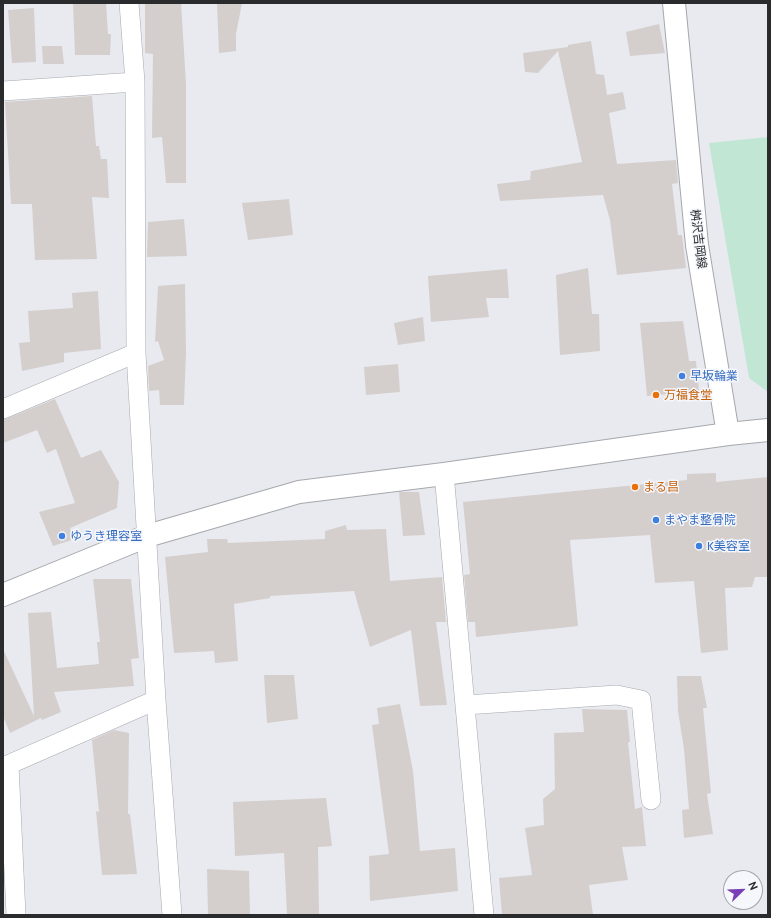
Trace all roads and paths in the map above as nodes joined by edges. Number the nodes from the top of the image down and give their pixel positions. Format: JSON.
{"nodes":[{"id":1,"x":129,"y":3,"type":"edge"},
{"id":2,"x":674,"y":3,"type":"edge"},
{"id":3,"x":135,"y":82,"type":"junction"},
{"id":4,"x":3,"y":91,"type":"edge"},
{"id":5,"x":136,"y":353,"type":"junction"},
{"id":6,"x":3,"y":409,"type":"edge"},
{"id":7,"x":768,"y":430,"type":"edge"},
{"id":8,"x":728,"y":434,"type":"junction"},
{"id":9,"x":444,"y":474,"type":"junction"},
{"id":10,"x":148,"y":536,"type":"junction"},
{"id":11,"x":3,"y":595,"type":"edge"},
{"id":12,"x":156,"y":700,"type":"junction"},
{"id":13,"x":464,"y":705,"type":"junction"},
{"id":14,"x":6,"y":766,"type":"edge"},
{"id":15,"x":651,"y":800,"type":"dead end"},
{"id":16,"x":16,"y":915,"type":"edge"},
{"id":17,"x":172,"y":915,"type":"edge"},
{"id":18,"x":484,"y":915,"type":"edge"}],
"edges":[{"from":1,"to":3,"type":"street"},
{"from":2,"to":8,"type":"street","name":"桝沢吉岡線"},
{"from":3,"to":4,"type":"street"},
{"from":3,"to":5,"type":"street"},
{"from":5,"to":6,"type":"street"},
{"from":5,"to":10,"type":"street"},
{"from":7,"to":8,"type":"street"},
{"from":8,"to":9,"type":"street"},
{"from":9,"to":10,"type":"street"},
{"from":9,"to":13,"type":"street"},
{"from":10,"to":11,"type":"street"},
{"from":10,"to":12,"type":"street"},
{"from":12,"to":14,"type":"street"},
{"from":12,"to":17,"type":"street"},
{"from":13,"to":15,"type":"street"},
{"from":13,"to":18,"type":"street"},
{"from":14,"to":16,"type":"street"}]}
